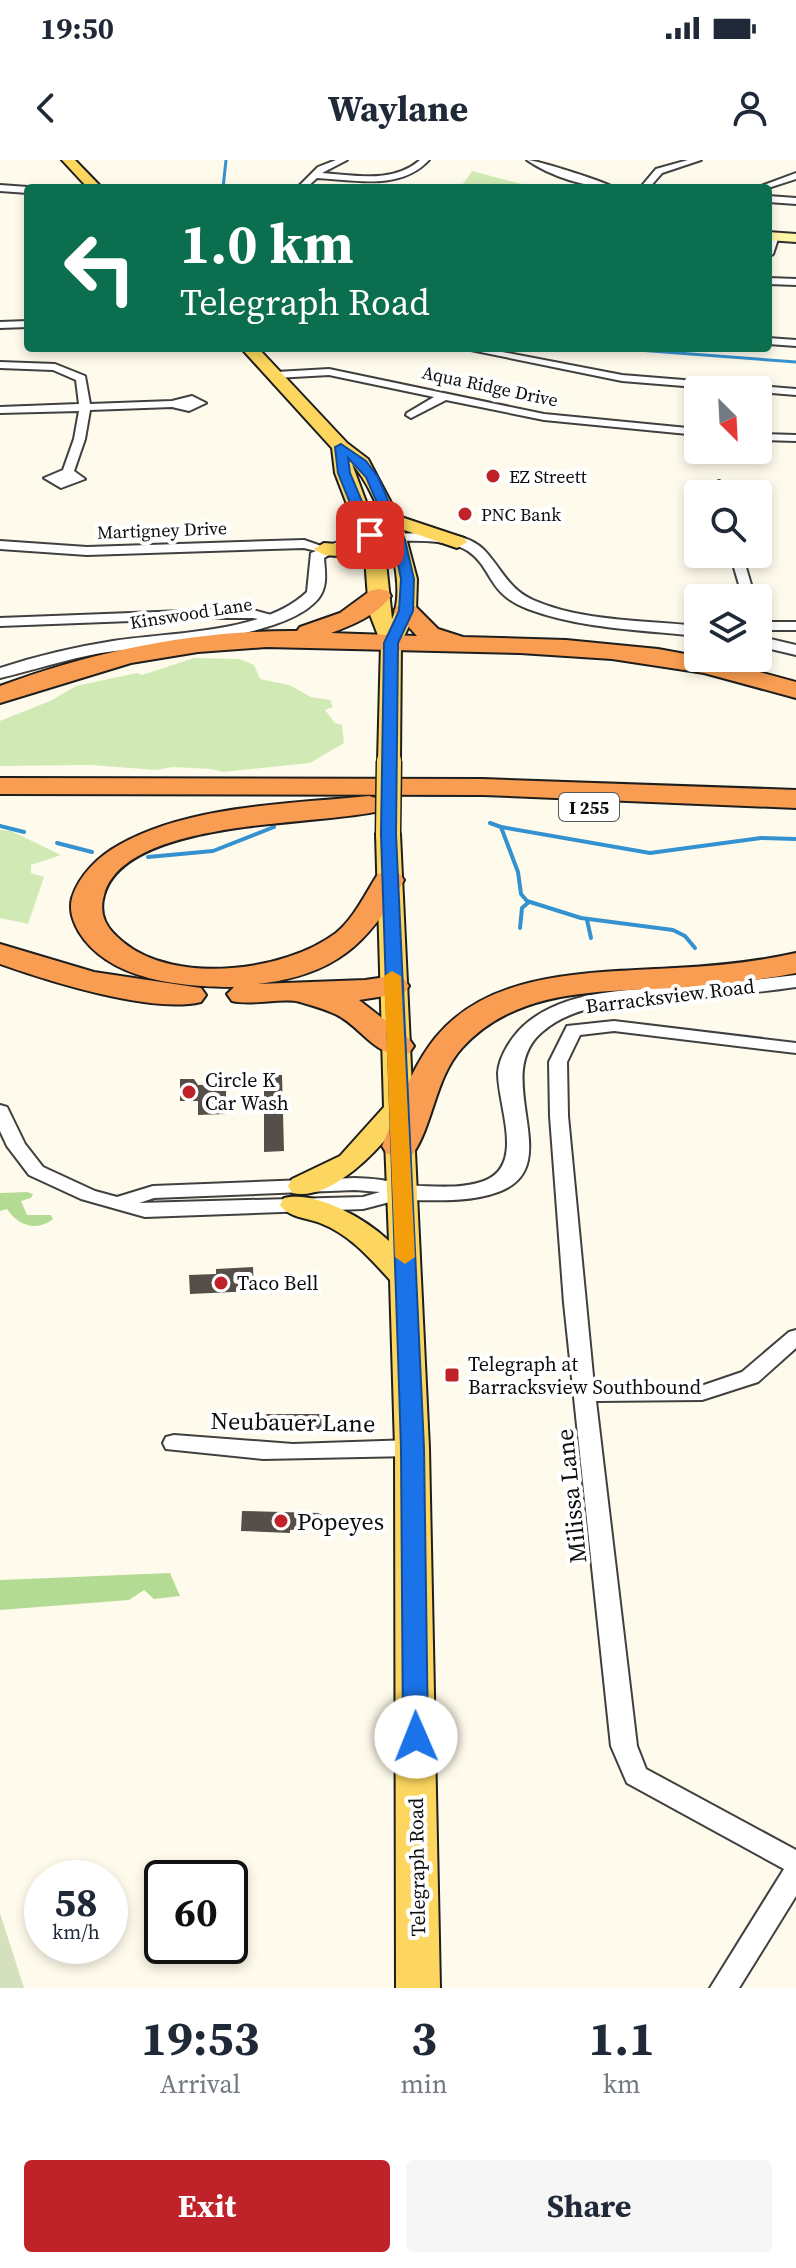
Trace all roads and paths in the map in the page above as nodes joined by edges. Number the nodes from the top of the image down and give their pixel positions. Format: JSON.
{"nodes":[{"id":1,"x":68,"y":160,"type":"edge"},
{"id":2,"x":343,"y":160,"type":"edge"},
{"id":3,"x":425,"y":160,"type":"edge"},
{"id":4,"x":531,"y":160,"type":"edge"},
{"id":5,"x":697,"y":160,"type":"edge"},
{"id":6,"x":315,"y":175,"type":"junction"},
{"id":7,"x":796,"y":176,"type":"edge"},
{"id":8,"x":93,"y":184,"type":"edge"},
{"id":9,"x":305,"y":184,"type":"edge"},
{"id":10,"x":597,"y":184,"type":"edge"},
{"id":11,"x":648,"y":184,"type":"edge"},
{"id":12,"x":772,"y":184,"type":"edge"},
{"id":13,"x":0,"y":188,"type":"edge"},
{"id":14,"x":24,"y":190,"type":"edge"},
{"id":15,"x":796,"y":198,"type":"edge"},
{"id":16,"x":772,"y":199,"type":"edge"},
{"id":17,"x":772,"y":236,"type":"edge"},
{"id":18,"x":796,"y":238,"type":"edge"},
{"id":19,"x":772,"y":281,"type":"edge"},
{"id":20,"x":796,"y":282,"type":"edge"},
{"id":21,"x":24,"y":324,"type":"edge"},
{"id":22,"x":0,"y":325,"type":"edge"},
{"id":23,"x":772,"y":341,"type":"edge"},
{"id":24,"x":796,"y":343,"type":"edge"},
{"id":25,"x":253,"y":352,"type":"edge"},
{"id":26,"x":487,"y":352,"type":"edge"},
{"id":27,"x":0,"y":365,"type":"edge"},
{"id":28,"x":276,"y":375,"type":"junction"},
{"id":29,"x":796,"y":392,"type":"edge"},
{"id":30,"x":446,"y":395,"type":"junction"},
{"id":31,"x":172,"y":404,"type":"dead end"},
{"id":32,"x":83,"y":407,"type":"junction"},
{"id":33,"x":0,"y":410,"type":"edge"},
{"id":34,"x":411,"y":415,"type":"dead end"},
{"id":35,"x":684,"y":431,"type":"edge"},
{"id":36,"x":772,"y":437,"type":"edge"},
{"id":37,"x":796,"y":438,"type":"edge"},
{"id":38,"x":341,"y":447,"type":"junction"},
{"id":39,"x":68,"y":472,"type":"dead end"},
{"id":40,"x":392,"y":520,"type":"junction"},
{"id":41,"x":399,"y":540,"type":"junction"},
{"id":42,"x":457,"y":542,"type":"junction"},
{"id":43,"x":0,"y":545,"type":"edge"},
{"id":44,"x":373,"y":547,"type":"junction"},
{"id":45,"x":324,"y":549,"type":"junction"},
{"id":46,"x":405,"y":564,"type":"junction"},
{"id":47,"x":379,"y":596,"type":"junction"},
{"id":48,"x":406,"y":611,"type":"junction"},
{"id":49,"x":0,"y":622,"type":"edge"},
{"id":50,"x":796,"y":626,"type":"edge"},
{"id":51,"x":772,"y":628,"type":"edge"},
{"id":52,"x":271,"y":629,"type":"junction"},
{"id":53,"x":684,"y":629,"type":"edge"},
{"id":54,"x":772,"y":637,"type":"edge"},
{"id":55,"x":391,"y":643,"type":"junction"},
{"id":56,"x":473,"y":644,"type":"junction"},
{"id":57,"x":796,"y":650,"type":"edge"},
{"id":58,"x":0,"y":673,"type":"edge"},
{"id":59,"x":796,"y":690,"type":"edge"},
{"id":60,"x":0,"y":695,"type":"edge"},
{"id":61,"x":0,"y":786,"type":"edge"},
{"id":62,"x":796,"y":799,"type":"edge"},
{"id":63,"x":381,"y":804,"type":"junction"},
{"id":64,"x":0,"y":805,"type":"edge"},
{"id":65,"x":796,"y":815,"type":"edge"},
{"id":66,"x":389,"y":880,"type":"junction"},
{"id":67,"x":0,"y":953,"type":"edge"},
{"id":68,"x":796,"y":963,"type":"edge"},
{"id":69,"x":796,"y":981,"type":"edge"},
{"id":70,"x":393,"y":986,"type":"junction"},
{"id":71,"x":287,"y":992,"type":"junction"},
{"id":72,"x":397,"y":1046,"type":"junction"},
{"id":73,"x":796,"y":1048,"type":"edge"},
{"id":74,"x":399,"y":1108,"type":"junction"},
{"id":75,"x":0,"y":1111,"type":"edge"},
{"id":76,"x":400,"y":1146,"type":"junction"},
{"id":77,"x":402,"y":1193,"type":"junction"},
{"id":78,"x":299,"y":1196,"type":"junction"},
{"id":79,"x":406,"y":1278,"type":"junction"},
{"id":80,"x":796,"y":1337,"type":"edge"},
{"id":81,"x":586,"y":1394,"type":"junction"},
{"id":82,"x":174,"y":1443,"type":"dead end"},
{"id":83,"x":412,"y":1448,"type":"junction"},
{"id":84,"x":796,"y":1863,"type":"edge"},
{"id":85,"x":796,"y":1873,"type":"edge"},
{"id":86,"x":418,"y":1988,"type":"edge"},
{"id":87,"x":724,"y":1988,"type":"edge"}],
"edges":[{"from":1,"to":8,"type":"main road"},
{"from":2,"to":6,"type":"street"},
{"from":3,"to":6,"type":"street"},
{"from":4,"to":10,"type":"street"},
{"from":5,"to":11,"type":"street"},
{"from":6,"to":9,"type":"street"},
{"from":7,"to":12,"type":"street"},
{"from":13,"to":14,"type":"street"},
{"from":15,"to":16,"type":"street"},
{"from":17,"to":18,"type":"main road"},
{"from":19,"to":20,"type":"street"},
{"from":21,"to":22,"type":"street"},
{"from":23,"to":24,"type":"street"},
{"from":25,"to":28,"type":"main road","name":"Telegraph Road"},
{"from":26,"to":29,"type":"street"},
{"from":27,"to":32,"type":"street"},
{"from":28,"to":30,"type":"street","name":"Aqua Ridge Drive"},
{"from":28,"to":38,"type":"main road","name":"Telegraph Road"},
{"from":30,"to":34,"type":"street"},
{"from":30,"to":35,"type":"street","name":"Aqua Ridge Drive"},
{"from":31,"to":32,"type":"street"},
{"from":32,"to":33,"type":"street"},
{"from":32,"to":39,"type":"street"},
{"from":36,"to":37,"type":"street"},
{"from":38,"to":40,"type":"main road","name":"Telegraph Road"},
{"from":38,"to":44,"type":"main road","name":"Telegraph Road"},
{"from":40,"to":41,"type":"main road","name":"Telegraph Road"},
{"from":40,"to":42,"type":"main road"},
{"from":41,"to":42,"type":"street"},
{"from":41,"to":44,"type":"street"},
{"from":41,"to":46,"type":"main road","name":"Telegraph Road"},
{"from":42,"to":46,"type":"main road"},
{"from":42,"to":53,"type":"street"},
{"from":43,"to":45,"type":"street","name":"Martigney Drive"},
{"from":44,"to":45,"type":"main road"},
{"from":44,"to":47,"type":"main road","name":"Telegraph Road"},
{"from":45,"to":52,"type":"street","name":"Kinswood Lane"},
{"from":46,"to":48,"type":"main road","name":"Telegraph Road"},
{"from":47,"to":52,"type":"highway"},
{"from":47,"to":55,"type":"main road","name":"Telegraph Road"},
{"from":48,"to":55,"type":"main road","name":"Telegraph Road"},
{"from":48,"to":56,"type":"highway"},
{"from":49,"to":52,"type":"street"},
{"from":50,"to":51,"type":"street"},
{"from":52,"to":55,"type":"highway"},
{"from":52,"to":58,"type":"street","name":"Kinswood Lane"},
{"from":52,"to":60,"type":"highway"},
{"from":54,"to":57,"type":"street"},
{"from":55,"to":56,"type":"highway"},
{"from":55,"to":66,"type":"main road","name":"Telegraph Road","bridge":true},
{"from":56,"to":59,"type":"highway"},
{"from":61,"to":62,"type":"highway","number":"I 255"},
{"from":63,"to":64,"type":"highway","number":"I 255"},
{"from":63,"to":65,"type":"highway","number":"I 255"},
{"from":63,"to":66,"type":"highway"},
{"from":66,"to":70,"type":"main road","name":"Telegraph Road"},
{"from":67,"to":71,"type":"highway"},
{"from":68,"to":76,"type":"highway"},
{"from":69,"to":77,"type":"street","name":"Barracksview Road"},
{"from":70,"to":71,"type":"highway"},
{"from":70,"to":72,"type":"main road","name":"Telegraph Road"},
{"from":71,"to":72,"type":"highway"},
{"from":72,"to":74,"type":"main road","name":"Telegraph Road"},
{"from":73,"to":81,"type":"street","name":"Milissa Lane"},
{"from":74,"to":76,"type":"main road","name":"Telegraph Road"},
{"from":74,"to":78,"type":"main road"},
{"from":75,"to":78,"type":"street","name":"Barracksview Road"},
{"from":76,"to":77,"type":"main road","name":"Telegraph Road"},
{"from":77,"to":78,"type":"street","name":"Barracksview Road"},
{"from":77,"to":79,"type":"main road","name":"Telegraph Road"},
{"from":78,"to":79,"type":"main road"},
{"from":79,"to":83,"type":"main road","name":"Telegraph Road"},
{"from":80,"to":81,"type":"street"},
{"from":81,"to":84,"type":"street","name":"Milissa Lane"},
{"from":82,"to":83,"type":"street","name":"Neubauer Lane"},
{"from":83,"to":86,"type":"main road","name":"Telegraph Road"},
{"from":85,"to":87,"type":"street"}]}
